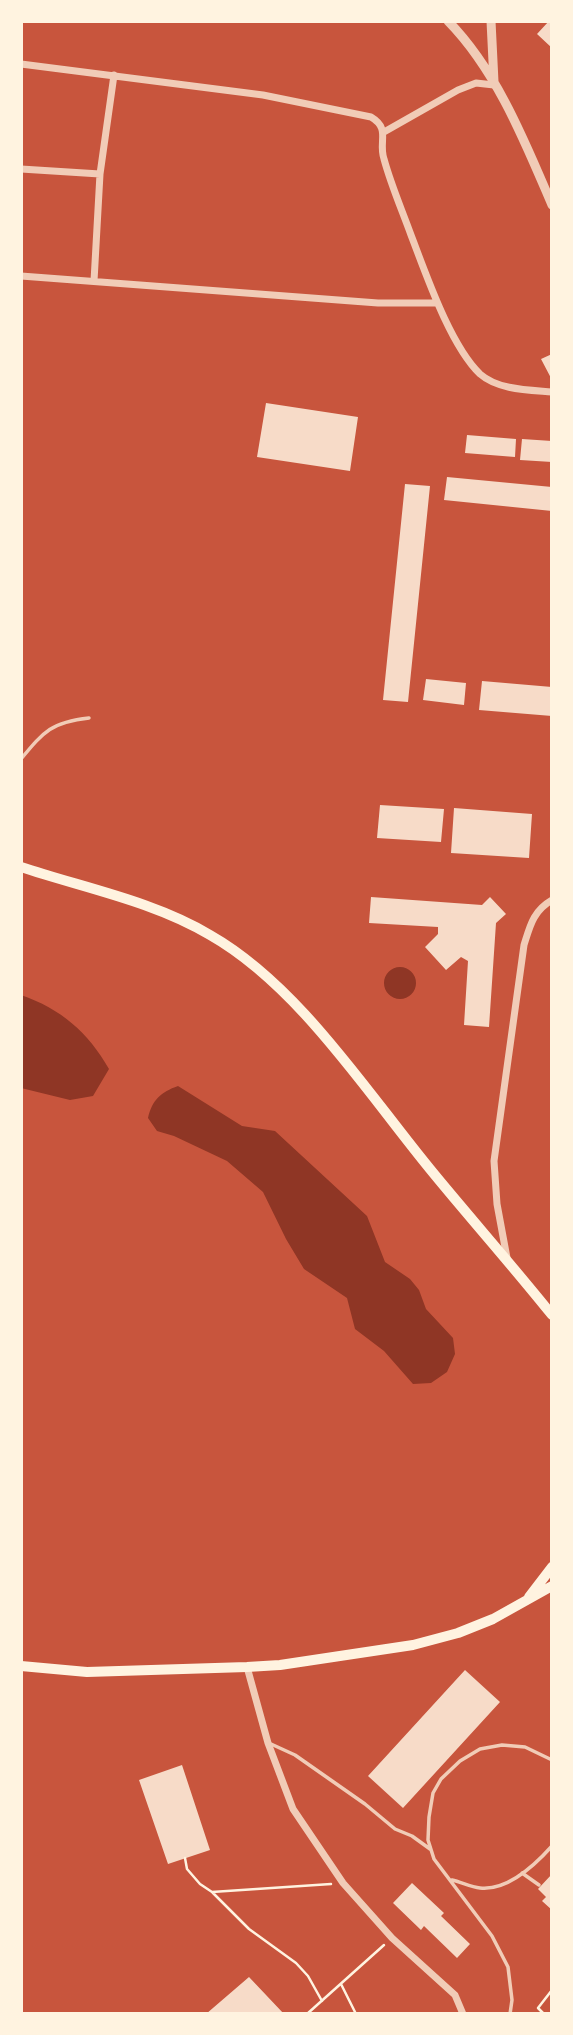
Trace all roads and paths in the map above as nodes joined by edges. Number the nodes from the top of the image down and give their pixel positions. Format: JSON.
{"nodes":[{"id":1,"x":448,"y":21,"type":"edge"},
{"id":2,"x":491,"y":21,"type":"edge"},
{"id":3,"x":21,"y":64,"type":"edge"},
{"id":4,"x":114,"y":75,"type":"junction"},
{"id":5,"x":494,"y":85,"type":"junction"},
{"id":6,"x":384,"y":132,"type":"junction"},
{"id":7,"x":21,"y":169,"type":"edge"},
{"id":8,"x":100,"y":174,"type":"junction"},
{"id":9,"x":552,"y":205,"type":"edge"},
{"id":10,"x":21,"y":276,"type":"edge"},
{"id":11,"x":94,"y":281,"type":"junction"},
{"id":12,"x":438,"y":303,"type":"junction"},
{"id":13,"x":552,"y":392,"type":"edge"},
{"id":14,"x":89,"y":718,"type":"dead end"},
{"id":15,"x":21,"y":759,"type":"edge"},
{"id":16,"x":21,"y":867,"type":"edge"},
{"id":17,"x":552,"y":900,"type":"edge"},
{"id":18,"x":507,"y":1258,"type":"junction"},
{"id":19,"x":552,"y":1315,"type":"edge"},
{"id":20,"x":552,"y":1567,"type":"edge"},
{"id":21,"x":552,"y":1586,"type":"edge"},
{"id":22,"x":524,"y":1602,"type":"junction"},
{"id":23,"x":21,"y":1666,"type":"edge"},
{"id":24,"x":247,"y":1667,"type":"junction"},
{"id":25,"x":268,"y":1743,"type":"junction"},
{"id":26,"x":552,"y":1760,"type":"edge"},
{"id":27,"x":552,"y":1846,"type":"edge"},
{"id":28,"x":431,"y":1850,"type":"junction"},
{"id":29,"x":185,"y":1858,"type":"dead end"},
{"id":30,"x":522,"y":1873,"type":"junction"},
{"id":31,"x":450,"y":1879,"type":"junction"},
{"id":32,"x":343,"y":1883,"type":"junction"},
{"id":33,"x":539,"y":1885,"type":"dead end"},
{"id":34,"x":212,"y":1892,"type":"junction"},
{"id":35,"x":392,"y":1938,"type":"junction"},
{"id":36,"x":341,"y":1984,"type":"junction"},
{"id":37,"x":552,"y":1990,"type":"edge"},
{"id":38,"x":322,"y":2001,"type":"junction"},
{"id":39,"x":307,"y":2014,"type":"edge"},
{"id":40,"x":356,"y":2014,"type":"edge"},
{"id":41,"x":463,"y":2014,"type":"edge"},
{"id":42,"x":510,"y":2014,"type":"edge"},
{"id":43,"x":544,"y":2014,"type":"edge"}],
"edges":[{"from":1,"to":5,"type":"street"},
{"from":2,"to":5,"type":"street"},
{"from":3,"to":4,"type":"street"},
{"from":4,"to":6,"type":"street"},
{"from":4,"to":8,"type":"street"},
{"from":5,"to":6,"type":"street"},
{"from":5,"to":9,"type":"street"},
{"from":6,"to":12,"type":"street"},
{"from":7,"to":8,"type":"street"},
{"from":8,"to":11,"type":"street"},
{"from":10,"to":11,"type":"street"},
{"from":11,"to":12,"type":"street"},
{"from":12,"to":13,"type":"street"},
{"from":14,"to":15,"type":"lane"},
{"from":16,"to":18,"type":"main road"},
{"from":17,"to":18,"type":"street"},
{"from":18,"to":19,"type":"main road"},
{"from":20,"to":22,"type":"main road"},
{"from":21,"to":22,"type":"main road"},
{"from":22,"to":24,"type":"main road"},
{"from":23,"to":24,"type":"main road"},
{"from":24,"to":25,"type":"street"},
{"from":25,"to":28,"type":"lane"},
{"from":25,"to":32,"type":"street"},
{"from":26,"to":28,"type":"lane"},
{"from":27,"to":30,"type":"lane"},
{"from":28,"to":31,"type":"lane"},
{"from":29,"to":34,"type":"path"},
{"from":30,"to":31,"type":"lane"},
{"from":30,"to":33,"type":"lane"},
{"from":31,"to":42,"type":"lane"},
{"from":32,"to":34,"type":"path"},
{"from":32,"to":35,"type":"street"},
{"from":34,"to":38,"type":"path"},
{"from":35,"to":36,"type":"path"},
{"from":35,"to":41,"type":"street"},
{"from":36,"to":38,"type":"path"},
{"from":36,"to":40,"type":"path"},
{"from":37,"to":43,"type":"path"},
{"from":38,"to":39,"type":"path"}]}
